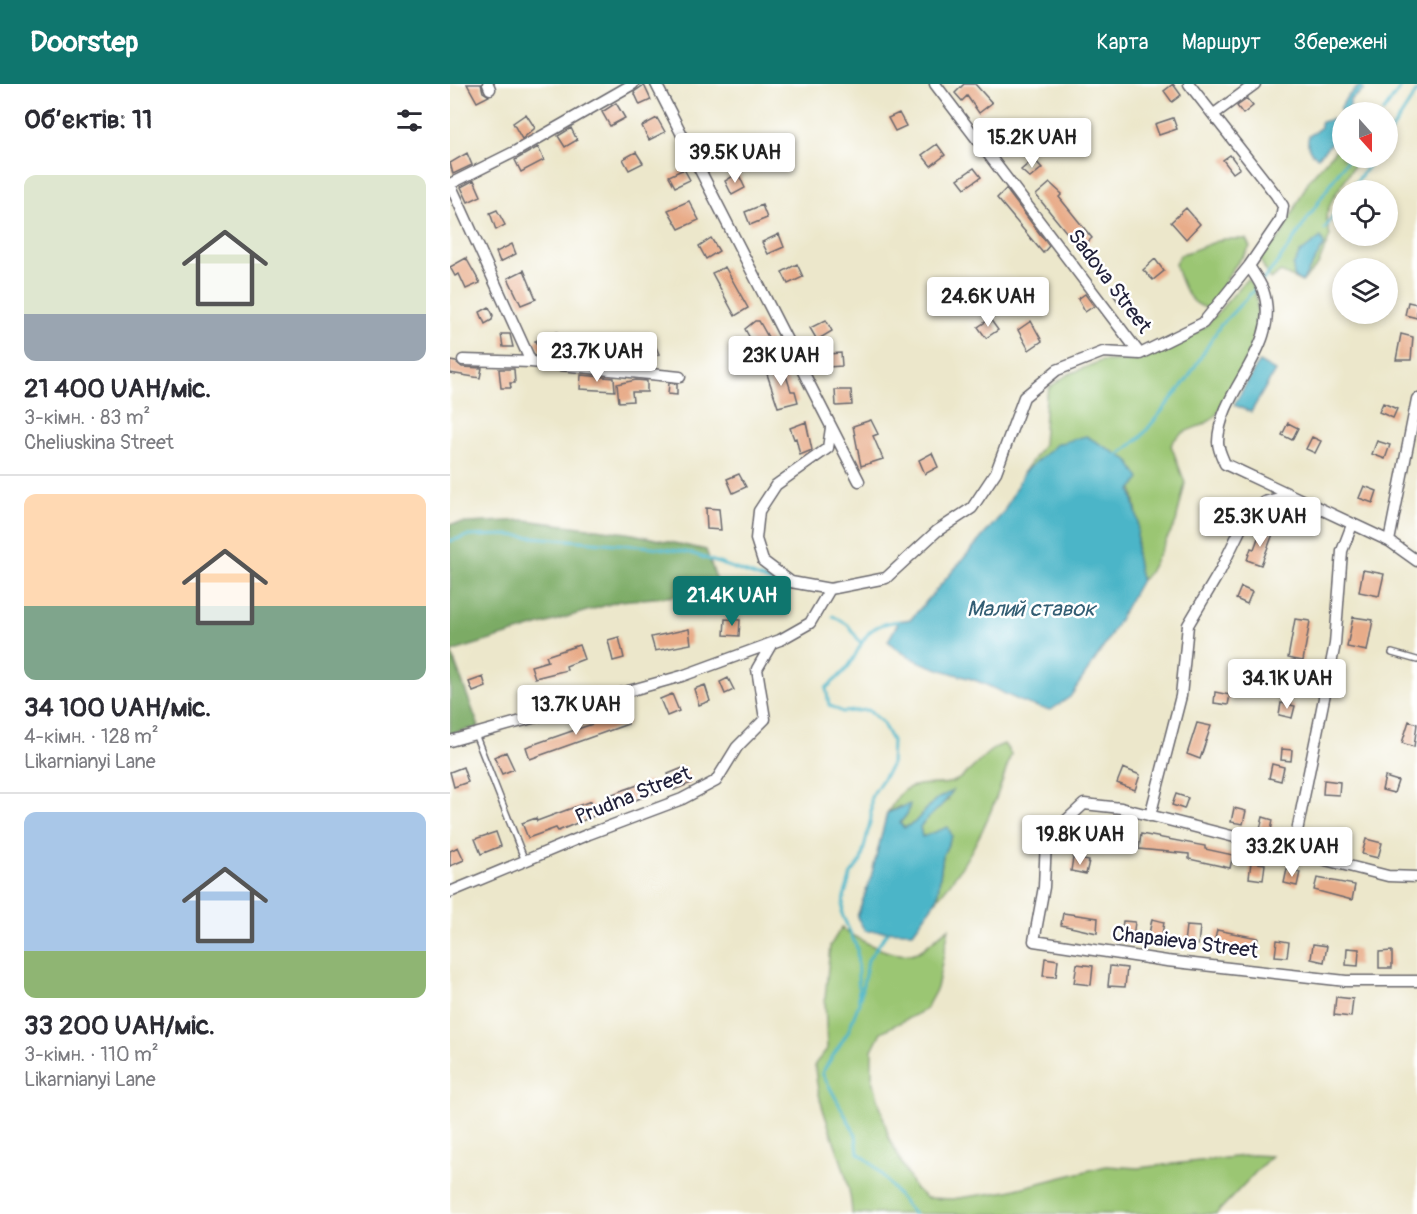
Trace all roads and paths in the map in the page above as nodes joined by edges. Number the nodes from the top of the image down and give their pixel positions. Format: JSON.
{"nodes":[{"id":1,"x":633,"y":84,"type":"edge"},
{"id":2,"x":656,"y":84,"type":"edge"},
{"id":3,"x":935,"y":84,"type":"edge"},
{"id":4,"x":1189,"y":84,"type":"edge"},
{"id":5,"x":1255,"y":84,"type":"edge"},
{"id":6,"x":1214,"y":114,"type":"junction"},
{"id":7,"x":450,"y":184,"type":"edge"},
{"id":8,"x":1249,"y":266,"type":"junction"},
{"id":9,"x":1140,"y":354,"type":"junction"},
{"id":10,"x":463,"y":360,"type":"dead end"},
{"id":11,"x":531,"y":362,"type":"junction"},
{"id":12,"x":680,"y":377,"type":"dead end"},
{"id":13,"x":1417,"y":399,"type":"edge"},
{"id":14,"x":831,"y":428,"type":"junction"},
{"id":15,"x":859,"y":481,"type":"dead end"},
{"id":16,"x":1291,"y":495,"type":"junction"},
{"id":17,"x":1352,"y":525,"type":"junction"},
{"id":18,"x":1389,"y":541,"type":"junction"},
{"id":19,"x":1417,"y":561,"type":"edge"},
{"id":20,"x":830,"y":590,"type":"junction"},
{"id":21,"x":772,"y":643,"type":"junction"},
{"id":22,"x":1392,"y":652,"type":"dead end"},
{"id":23,"x":738,"y":656,"type":"junction"},
{"id":24,"x":1417,"y":660,"type":"edge"},
{"id":25,"x":757,"y":669,"type":"junction"},
{"id":26,"x":475,"y":734,"type":"junction"},
{"id":27,"x":450,"y":741,"type":"edge"},
{"id":28,"x":1150,"y":816,"type":"junction"},
{"id":29,"x":1293,"y":851,"type":"junction"},
{"id":30,"x":525,"y":861,"type":"junction"},
{"id":31,"x":1417,"y":878,"type":"edge"},
{"id":32,"x":450,"y":892,"type":"edge"},
{"id":33,"x":1417,"y":981,"type":"edge"}],
"edges":[{"from":1,"to":7,"type":"street"},
{"from":2,"to":14,"type":"street"},
{"from":3,"to":9,"type":"street","name":"Sadova Street"},
{"from":4,"to":6,"type":"street"},
{"from":5,"to":6,"type":"street"},
{"from":6,"to":8,"type":"street"},
{"from":7,"to":11,"type":"street"},
{"from":8,"to":9,"type":"street"},
{"from":8,"to":16,"type":"street"},
{"from":9,"to":20,"type":"street","name":"Sadova Street"},
{"from":10,"to":11,"type":"street"},
{"from":11,"to":12,"type":"street"},
{"from":13,"to":18,"type":"street"},
{"from":14,"to":15,"type":"street"},
{"from":14,"to":20,"type":"street"},
{"from":16,"to":17,"type":"street"},
{"from":16,"to":28,"type":"street"},
{"from":17,"to":18,"type":"street"},
{"from":17,"to":29,"type":"street"},
{"from":18,"to":19,"type":"street"},
{"from":20,"to":21,"type":"street"},
{"from":21,"to":23,"type":"street"},
{"from":21,"to":25,"type":"street"},
{"from":22,"to":24,"type":"lane"},
{"from":23,"to":25,"type":"street"},
{"from":23,"to":26,"type":"street"},
{"from":25,"to":30,"type":"street","name":"Prudna Street"},
{"from":26,"to":27,"type":"street"},
{"from":26,"to":30,"type":"lane"},
{"from":28,"to":29,"type":"street"},
{"from":28,"to":33,"type":"street","name":"Chapaieva Street"},
{"from":29,"to":31,"type":"street"},
{"from":30,"to":32,"type":"street","name":"Prudna Street"}]}
